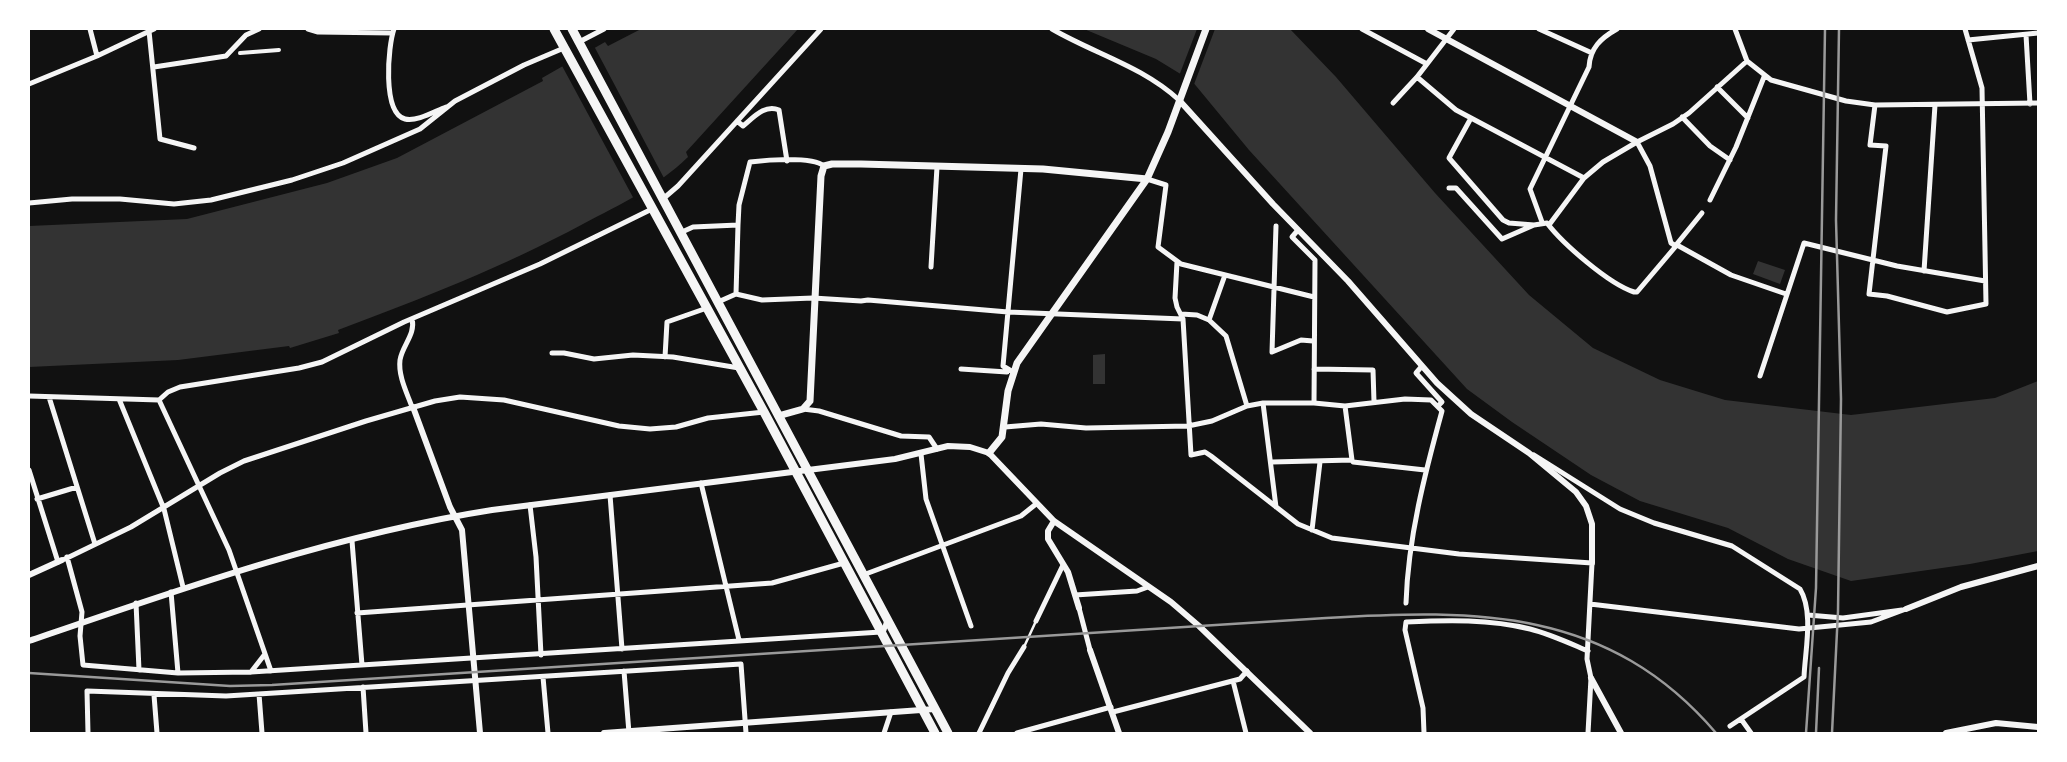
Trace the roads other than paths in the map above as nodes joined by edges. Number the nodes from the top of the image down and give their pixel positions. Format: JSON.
{"nodes":[{"id":1,"x":90,"y":29,"type":"edge"},
{"id":2,"x":259,"y":29,"type":"edge"},
{"id":3,"x":308,"y":29,"type":"edge"},
{"id":4,"x":554,"y":29,"type":"edge"},
{"id":5,"x":572,"y":29,"type":"edge"},
{"id":6,"x":604,"y":29,"type":"edge"},
{"id":7,"x":821,"y":29,"type":"edge"},
{"id":8,"x":1052,"y":29,"type":"edge"},
{"id":9,"x":1206,"y":29,"type":"edge"},
{"id":10,"x":1362,"y":29,"type":"edge"},
{"id":11,"x":1428,"y":29,"type":"edge"},
{"id":12,"x":1454,"y":29,"type":"edge"},
{"id":13,"x":1539,"y":29,"type":"edge"},
{"id":14,"x":1617,"y":29,"type":"edge"},
{"id":15,"x":1735,"y":29,"type":"edge"},
{"id":16,"x":1965,"y":29,"type":"edge"},
{"id":17,"x":150,"y":30,"type":"edge"},
{"id":18,"x":393,"y":31,"type":"edge"},
{"id":19,"x":2038,"y":33,"type":"edge"},
{"id":20,"x":2026,"y":35,"type":"junction"},
{"id":21,"x":1447,"y":38,"type":"junction"},
{"id":22,"x":1968,"y":40,"type":"junction"},
{"id":23,"x":581,"y":45,"type":"junction"},
{"id":24,"x":278,"y":50,"type":"dead end"},
{"id":25,"x":567,"y":52,"type":"junction"},
{"id":26,"x":240,"y":53,"type":"dead end"},
{"id":27,"x":1592,"y":53,"type":"junction"},
{"id":28,"x":96,"y":56,"type":"junction"},
{"id":29,"x":1747,"y":61,"type":"junction"},
{"id":30,"x":1427,"y":64,"type":"junction"},
{"id":31,"x":154,"y":67,"type":"junction"},
{"id":32,"x":1764,"y":77,"type":"junction"},
{"id":33,"x":1417,"y":78,"type":"junction"},
{"id":34,"x":29,"y":84,"type":"edge"},
{"id":35,"x":1717,"y":87,"type":"junction"},
{"id":36,"x":1180,"y":98,"type":"junction"},
{"id":37,"x":1393,"y":102,"type":"dead end"},
{"id":38,"x":2038,"y":103,"type":"edge"},
{"id":39,"x":2030,"y":104,"type":"junction"},
{"id":40,"x":1875,"y":105,"type":"junction"},
{"id":41,"x":1935,"y":105,"type":"junction"},
{"id":42,"x":1983,"y":105,"type":"junction"},
{"id":43,"x":448,"y":106,"type":"junction"},
{"id":44,"x":1569,"y":106,"type":"junction"},
{"id":45,"x":1682,"y":117,"type":"junction"},
{"id":46,"x":1471,"y":118,"type":"junction"},
{"id":47,"x":1748,"y":118,"type":"junction"},
{"id":48,"x":737,"y":121,"type":"junction"},
{"id":49,"x":1637,"y":142,"type":"junction"},
{"id":50,"x":194,"y":148,"type":"dead end"},
{"id":51,"x":1546,"y":158,"type":"junction"},
{"id":52,"x":1730,"y":160,"type":"junction"},
{"id":53,"x":787,"y":161,"type":"junction"},
{"id":54,"x":824,"y":166,"type":"junction"},
{"id":55,"x":937,"y":167,"type":"junction"},
{"id":56,"x":1021,"y":169,"type":"junction"},
{"id":57,"x":1584,"y":178,"type":"junction"},
{"id":58,"x":1147,"y":179,"type":"junction"},
{"id":59,"x":1449,"y":188,"type":"dead end"},
{"id":60,"x":664,"y":198,"type":"junction"},
{"id":61,"x":1710,"y":200,"type":"dead end"},
{"id":62,"x":29,"y":203,"type":"edge"},
{"id":63,"x":652,"y":209,"type":"junction"},
{"id":64,"x":1702,"y":213,"type":"dead end"},
{"id":65,"x":1542,"y":222,"type":"junction"},
{"id":66,"x":738,"y":224,"type":"junction"},
{"id":67,"x":1534,"y":225,"type":"junction"},
{"id":68,"x":1549,"y":225,"type":"junction"},
{"id":69,"x":1276,"y":226,"type":"dead end"},
{"id":70,"x":1298,"y":230,"type":"junction"},
{"id":71,"x":682,"y":232,"type":"junction"},
{"id":72,"x":1676,"y":245,"type":"junction"},
{"id":73,"x":1873,"y":260,"type":"junction"},
{"id":74,"x":1176,"y":262,"type":"junction"},
{"id":75,"x":931,"y":267,"type":"dead end"},
{"id":76,"x":1924,"y":271,"type":"junction"},
{"id":77,"x":1225,"y":275,"type":"junction"},
{"id":78,"x":1985,"y":281,"type":"junction"},
{"id":79,"x":1274,"y":288,"type":"junction"},
{"id":80,"x":736,"y":294,"type":"junction"},
{"id":81,"x":1786,"y":294,"type":"junction"},
{"id":82,"x":1314,"y":297,"type":"junction"},
{"id":83,"x":813,"y":298,"type":"junction"},
{"id":84,"x":718,"y":302,"type":"junction"},
{"id":85,"x":706,"y":308,"type":"junction"},
{"id":86,"x":1008,"y":312,"type":"junction"},
{"id":87,"x":1050,"y":314,"type":"junction"},
{"id":88,"x":1182,"y":317,"type":"junction"},
{"id":89,"x":412,"y":319,"type":"junction"},
{"id":90,"x":1210,"y":320,"type":"junction"},
{"id":91,"x":1313,"y":341,"type":"junction"},
{"id":92,"x":552,"y":353,"type":"dead end"},
{"id":93,"x":665,"y":357,"type":"junction"},
{"id":94,"x":1422,"y":366,"type":"junction"},
{"id":95,"x":740,"y":368,"type":"junction"},
{"id":96,"x":962,"y":369,"type":"dead end"},
{"id":97,"x":1314,"y":369,"type":"junction"},
{"id":98,"x":1013,"y":372,"type":"junction"},
{"id":99,"x":1760,"y":376,"type":"dead end"},
{"id":100,"x":29,"y":396,"type":"edge"},
{"id":101,"x":49,"y":397,"type":"junction"},
{"id":102,"x":119,"y":398,"type":"junction"},
{"id":103,"x":159,"y":400,"type":"junction"},
{"id":104,"x":1263,"y":402,"type":"junction"},
{"id":105,"x":1374,"y":402,"type":"junction"},
{"id":106,"x":1314,"y":403,"type":"junction"},
{"id":107,"x":1247,"y":406,"type":"junction"},
{"id":108,"x":1345,"y":406,"type":"junction"},
{"id":109,"x":1438,"y":406,"type":"junction"},
{"id":110,"x":412,"y":407,"type":"junction"},
{"id":111,"x":803,"y":409,"type":"junction"},
{"id":112,"x":764,"y":412,"type":"junction"},
{"id":113,"x":778,"y":416,"type":"junction"},
{"id":114,"x":1188,"y":426,"type":"junction"},
{"id":115,"x":1005,"y":427,"type":"junction"},
{"id":116,"x":937,"y":449,"type":"junction"},
{"id":117,"x":988,"y":453,"type":"junction"},
{"id":118,"x":1529,"y":453,"type":"junction"},
{"id":119,"x":920,"y":454,"type":"junction"},
{"id":120,"x":1352,"y":460,"type":"junction"},
{"id":121,"x":1272,"y":462,"type":"junction"},
{"id":122,"x":1320,"y":462,"type":"junction"},
{"id":123,"x":807,"y":469,"type":"junction"},
{"id":124,"x":29,"y":470,"type":"edge"},
{"id":125,"x":1425,"y":470,"type":"junction"},
{"id":126,"x":795,"y":471,"type":"junction"},
{"id":127,"x":701,"y":483,"type":"junction"},
{"id":128,"x":199,"y":486,"type":"junction"},
{"id":129,"x":77,"y":487,"type":"junction"},
{"id":130,"x":610,"y":495,"type":"junction"},
{"id":131,"x":37,"y":499,"type":"junction"},
{"id":132,"x":1036,"y":504,"type":"junction"},
{"id":133,"x":530,"y":505,"type":"junction"},
{"id":134,"x":1276,"y":507,"type":"junction"},
{"id":135,"x":164,"y":509,"type":"junction"},
{"id":136,"x":455,"y":516,"type":"junction"},
{"id":137,"x":1054,"y":521,"type":"junction"},
{"id":138,"x":1312,"y":530,"type":"junction"},
{"id":139,"x":352,"y":541,"type":"junction"},
{"id":140,"x":95,"y":544,"type":"junction"},
{"id":141,"x":942,"y":545,"type":"junction"},
{"id":142,"x":1412,"y":549,"type":"junction"},
{"id":143,"x":62,"y":560,"type":"junction"},
{"id":144,"x":844,"y":563,"type":"junction"},
{"id":145,"x":1592,"y":563,"type":"junction"},
{"id":146,"x":1063,"y":564,"type":"junction"},
{"id":147,"x":2038,"y":566,"type":"edge"},
{"id":148,"x":238,"y":571,"type":"junction"},
{"id":149,"x":29,"y":575,"type":"edge"},
{"id":150,"x":862,"y":575,"type":"junction"},
{"id":151,"x":725,"y":586,"type":"junction"},
{"id":152,"x":1148,"y":586,"type":"junction"},
{"id":153,"x":183,"y":587,"type":"junction"},
{"id":154,"x":170,"y":592,"type":"junction"},
{"id":155,"x":618,"y":594,"type":"junction"},
{"id":156,"x":1075,"y":595,"type":"junction"},
{"id":157,"x":538,"y":600,"type":"junction"},
{"id":158,"x":136,"y":603,"type":"junction"},
{"id":159,"x":1406,"y":603,"type":"dead end"},
{"id":160,"x":1590,"y":604,"type":"junction"},
{"id":161,"x":469,"y":606,"type":"junction"},
{"id":162,"x":1079,"y":608,"type":"joint"},
{"id":163,"x":1906,"y":609,"type":"junction"},
{"id":164,"x":357,"y":613,"type":"junction"},
{"id":165,"x":1808,"y":615,"type":"junction"},
{"id":166,"x":1857,"y":617,"type":"junction"},
{"id":167,"x":887,"y":620,"type":"junction"},
{"id":168,"x":82,"y":621,"type":"junction"},
{"id":169,"x":1036,"y":621,"type":"joint"},
{"id":170,"x":1856,"y":624,"type":"junction"},
{"id":171,"x":970,"y":626,"type":"dead end"},
{"id":172,"x":1806,"y":628,"type":"junction"},
{"id":173,"x":881,"y":632,"type":"junction"},
{"id":174,"x":739,"y":640,"type":"junction"},
{"id":175,"x":29,"y":641,"type":"edge"},
{"id":176,"x":1024,"y":647,"type":"joint"},
{"id":177,"x":622,"y":649,"type":"junction"},
{"id":178,"x":1090,"y":650,"type":"joint"},
{"id":179,"x":1588,"y":651,"type":"junction"},
{"id":180,"x":265,"y":654,"type":"junction"},
{"id":181,"x":542,"y":655,"type":"junction"},
{"id":182,"x":475,"y":658,"type":"junction"},
{"id":183,"x":362,"y":665,"type":"junction"},
{"id":184,"x":139,"y":670,"type":"junction"},
{"id":185,"x":271,"y":671,"type":"junction"},
{"id":186,"x":624,"y":671,"type":"junction"},
{"id":187,"x":1247,"y":671,"type":"junction"},
{"id":188,"x":251,"y":672,"type":"junction"},
{"id":189,"x":178,"y":673,"type":"junction"},
{"id":190,"x":543,"y":677,"type":"junction"},
{"id":191,"x":1591,"y":678,"type":"junction"},
{"id":192,"x":476,"y":681,"type":"junction"},
{"id":193,"x":1233,"y":681,"type":"junction"},
{"id":194,"x":363,"y":687,"type":"junction"},
{"id":195,"x":259,"y":694,"type":"junction"},
{"id":196,"x":154,"y":695,"type":"junction"},
{"id":197,"x":935,"y":708,"type":"junction"},
{"id":198,"x":1112,"y":709,"type":"junction"},
{"id":199,"x":923,"y":710,"type":"junction"},
{"id":200,"x":891,"y":712,"type":"junction"},
{"id":201,"x":1741,"y":719,"type":"junction"},
{"id":202,"x":745,"y":723,"type":"junction"},
{"id":203,"x":1046,"y":725,"type":"junction"},
{"id":204,"x":1730,"y":726,"type":"dead end"},
{"id":205,"x":2038,"y":727,"type":"edge"},
{"id":206,"x":629,"y":732,"type":"edge"},
{"id":207,"x":1246,"y":732,"type":"edge"},
{"id":208,"x":88,"y":733,"type":"edge"},
{"id":209,"x":157,"y":733,"type":"edge"},
{"id":210,"x":262,"y":733,"type":"edge"},
{"id":211,"x":366,"y":733,"type":"edge"},
{"id":212,"x":480,"y":733,"type":"edge"},
{"id":213,"x":548,"y":733,"type":"edge"},
{"id":214,"x":604,"y":733,"type":"edge"},
{"id":215,"x":746,"y":733,"type":"edge"},
{"id":216,"x":884,"y":733,"type":"edge"},
{"id":217,"x":935,"y":733,"type":"edge"},
{"id":218,"x":948,"y":733,"type":"edge"},
{"id":219,"x":979,"y":733,"type":"edge"},
{"id":220,"x":1017,"y":733,"type":"edge"},
{"id":221,"x":1048,"y":733,"type":"edge"},
{"id":222,"x":1120,"y":733,"type":"edge"},
{"id":223,"x":1239,"y":733,"type":"edge"},
{"id":224,"x":1310,"y":733,"type":"edge"},
{"id":225,"x":1424,"y":733,"type":"edge"},
{"id":226,"x":1588,"y":733,"type":"edge"},
{"id":227,"x":1621,"y":733,"type":"edge"},
{"id":228,"x":1751,"y":733,"type":"edge"},
{"id":229,"x":1946,"y":733,"type":"edge"}],
"edges":[{"from":1,"to":28,"type":"street"},
{"from":2,"to":31,"type":"street"},
{"from":3,"to":18,"type":"street"},
{"from":4,"to":25,"type":"highway"},
{"from":5,"to":23,"type":"highway"},
{"from":6,"to":23,"type":"street"},
{"from":7,"to":48,"type":"street"},
{"from":8,"to":36,"type":"street"},
{"from":9,"to":36,"type":"main road"},
{"from":10,"to":30,"type":"street"},
{"from":11,"to":21,"type":"street"},
{"from":12,"to":21,"type":"street"},
{"from":13,"to":27,"type":"street"},
{"from":14,"to":27,"type":"street"},
{"from":15,"to":29,"type":"street"},
{"from":16,"to":22,"type":"street"},
{"from":17,"to":28,"type":"street"},
{"from":17,"to":31,"type":"street"},
{"from":18,"to":43,"type":"street"},
{"from":19,"to":20,"type":"street"},
{"from":20,"to":22,"type":"street"},
{"from":20,"to":39,"type":"street"},
{"from":21,"to":30,"type":"street"},
{"from":21,"to":44,"type":"street"},
{"from":22,"to":42,"type":"street"},
{"from":23,"to":60,"type":"highway"},
{"from":24,"to":26,"type":"street"},
{"from":25,"to":43,"type":"street"},
{"from":25,"to":63,"type":"highway"},
{"from":27,"to":44,"type":"street"},
{"from":28,"to":34,"type":"street"},
{"from":29,"to":32,"type":"street"},
{"from":29,"to":35,"type":"street"},
{"from":30,"to":33,"type":"street"},
{"from":31,"to":50,"type":"street"},
{"from":32,"to":40,"type":"street"},
{"from":32,"to":47,"type":"street"},
{"from":33,"to":37,"type":"street"},
{"from":33,"to":46,"type":"street"},
{"from":35,"to":45,"type":"street"},
{"from":35,"to":47,"type":"street"},
{"from":36,"to":58,"type":"main road"},
{"from":36,"to":70,"type":"street"},
{"from":38,"to":39,"type":"street"},
{"from":39,"to":42,"type":"street"},
{"from":40,"to":41,"type":"street"},
{"from":40,"to":73,"type":"street"},
{"from":41,"to":42,"type":"street"},
{"from":41,"to":76,"type":"street"},
{"from":42,"to":78,"type":"street"},
{"from":43,"to":62,"type":"street"},
{"from":44,"to":49,"type":"street"},
{"from":44,"to":51,"type":"street"},
{"from":45,"to":49,"type":"street"},
{"from":45,"to":52,"type":"street"},
{"from":46,"to":51,"type":"street"},
{"from":46,"to":67,"type":"street"},
{"from":47,"to":52,"type":"street"},
{"from":48,"to":53,"type":"street"},
{"from":48,"to":60,"type":"street"},
{"from":49,"to":57,"type":"street"},
{"from":49,"to":72,"type":"street"},
{"from":51,"to":57,"type":"street"},
{"from":51,"to":65,"type":"street"},
{"from":52,"to":61,"type":"street"},
{"from":53,"to":54,"type":"street"},
{"from":53,"to":66,"type":"street"},
{"from":54,"to":55,"type":"main road"},
{"from":54,"to":83,"type":"main road"},
{"from":55,"to":56,"type":"main road"},
{"from":55,"to":75,"type":"street"},
{"from":56,"to":58,"type":"main road"},
{"from":56,"to":86,"type":"street"},
{"from":57,"to":68,"type":"street"},
{"from":58,"to":74,"type":"street"},
{"from":58,"to":87,"type":"main road"},
{"from":59,"to":67,"type":"street"},
{"from":60,"to":71,"type":"highway"},
{"from":63,"to":85,"type":"highway"},
{"from":63,"to":89,"type":"street"},
{"from":64,"to":72,"type":"street"},
{"from":65,"to":67,"type":"street"},
{"from":65,"to":68,"type":"street"},
{"from":66,"to":71,"type":"street"},
{"from":66,"to":80,"type":"street"},
{"from":68,"to":72,"type":"street"},
{"from":69,"to":79,"type":"street"},
{"from":70,"to":82,"type":"street"},
{"from":70,"to":94,"type":"street"},
{"from":71,"to":84,"type":"highway"},
{"from":72,"to":81,"type":"street"},
{"from":73,"to":76,"type":"street"},
{"from":73,"to":78,"type":"street"},
{"from":73,"to":81,"type":"street"},
{"from":74,"to":77,"type":"street"},
{"from":74,"to":88,"type":"street"},
{"from":76,"to":78,"type":"street"},
{"from":77,"to":79,"type":"street"},
{"from":77,"to":90,"type":"street"},
{"from":79,"to":82,"type":"street"},
{"from":79,"to":91,"type":"street"},
{"from":80,"to":83,"type":"street"},
{"from":80,"to":84,"type":"street"},
{"from":81,"to":99,"type":"street"},
{"from":82,"to":91,"type":"street"},
{"from":83,"to":86,"type":"street"},
{"from":83,"to":111,"type":"main road"},
{"from":84,"to":113,"type":"highway"},
{"from":85,"to":93,"type":"street"},
{"from":85,"to":95,"type":"highway"},
{"from":86,"to":87,"type":"street"},
{"from":86,"to":98,"type":"street"},
{"from":87,"to":88,"type":"street"},
{"from":87,"to":98,"type":"main road"},
{"from":88,"to":90,"type":"street"},
{"from":88,"to":114,"type":"street"},
{"from":89,"to":103,"type":"street"},
{"from":89,"to":110,"type":"street"},
{"from":90,"to":107,"type":"street"},
{"from":91,"to":97,"type":"street"},
{"from":92,"to":93,"type":"street"},
{"from":93,"to":95,"type":"street"},
{"from":94,"to":109,"type":"street"},
{"from":94,"to":118,"type":"street"},
{"from":95,"to":112,"type":"highway"},
{"from":96,"to":98,"type":"street"},
{"from":97,"to":105,"type":"street"},
{"from":97,"to":106,"type":"street"},
{"from":98,"to":115,"type":"main road"},
{"from":100,"to":101,"type":"street"},
{"from":101,"to":102,"type":"street"},
{"from":101,"to":129,"type":"street"},
{"from":102,"to":103,"type":"street"},
{"from":102,"to":135,"type":"street"},
{"from":103,"to":128,"type":"street"},
{"from":104,"to":106,"type":"street"},
{"from":104,"to":107,"type":"street"},
{"from":104,"to":121,"type":"street"},
{"from":105,"to":108,"type":"street"},
{"from":105,"to":109,"type":"street"},
{"from":106,"to":108,"type":"street"},
{"from":107,"to":114,"type":"street"},
{"from":108,"to":120,"type":"street"},
{"from":109,"to":125,"type":"street"},
{"from":110,"to":112,"type":"street"},
{"from":110,"to":128,"type":"street"},
{"from":110,"to":136,"type":"street"},
{"from":111,"to":113,"type":"main road"},
{"from":111,"to":116,"type":"street"},
{"from":112,"to":126,"type":"highway"},
{"from":113,"to":123,"type":"highway"},
{"from":114,"to":115,"type":"street"},
{"from":114,"to":134,"type":"street"},
{"from":115,"to":117,"type":"main road"},
{"from":116,"to":117,"type":"street"},
{"from":116,"to":119,"type":"street"},
{"from":117,"to":132,"type":"street"},
{"from":118,"to":145,"type":"street"},
{"from":118,"to":165,"type":"street"},
{"from":119,"to":123,"type":"street"},
{"from":119,"to":141,"type":"street"},
{"from":120,"to":122,"type":"street"},
{"from":120,"to":125,"type":"street"},
{"from":121,"to":122,"type":"street"},
{"from":121,"to":134,"type":"street"},
{"from":122,"to":138,"type":"street"},
{"from":123,"to":126,"type":"street"},
{"from":123,"to":150,"type":"highway"},
{"from":124,"to":131,"type":"street"},
{"from":125,"to":142,"type":"street"},
{"from":126,"to":127,"type":"street"},
{"from":126,"to":144,"type":"highway"},
{"from":127,"to":130,"type":"street"},
{"from":127,"to":151,"type":"street"},
{"from":128,"to":135,"type":"street"},
{"from":128,"to":148,"type":"street"},
{"from":129,"to":131,"type":"street"},
{"from":129,"to":140,"type":"street"},
{"from":130,"to":133,"type":"street"},
{"from":130,"to":155,"type":"street"},
{"from":131,"to":143,"type":"street"},
{"from":132,"to":137,"type":"street"},
{"from":132,"to":141,"type":"street"},
{"from":133,"to":136,"type":"street"},
{"from":133,"to":157,"type":"street"},
{"from":134,"to":138,"type":"street"},
{"from":135,"to":140,"type":"street"},
{"from":135,"to":153,"type":"street"},
{"from":136,"to":139,"type":"street"},
{"from":136,"to":161,"type":"street"},
{"from":137,"to":146,"type":"street"},
{"from":137,"to":152,"type":"street"},
{"from":138,"to":142,"type":"street"},
{"from":139,"to":148,"type":"street"},
{"from":139,"to":164,"type":"street"},
{"from":140,"to":143,"type":"street"},
{"from":141,"to":150,"type":"street"},
{"from":141,"to":171,"type":"street"},
{"from":142,"to":145,"type":"street"},
{"from":142,"to":159,"type":"street"},
{"from":143,"to":149,"type":"street"},
{"from":143,"to":168,"type":"street"},
{"from":144,"to":151,"type":"street"},
{"from":144,"to":173,"type":"highway"},
{"from":145,"to":160,"type":"street"},
{"from":146,"to":156,"type":"street"},
{"from":146,"to":169,"type":"street"},
{"from":147,"to":163,"type":"street"},
{"from":148,"to":153,"type":"street"},
{"from":148,"to":180,"type":"street"},
{"from":150,"to":167,"type":"highway"},
{"from":151,"to":155,"type":"street"},
{"from":151,"to":174,"type":"street"},
{"from":152,"to":156,"type":"street"},
{"from":152,"to":187,"type":"street"},
{"from":153,"to":154,"type":"street"},
{"from":154,"to":158,"type":"street"},
{"from":154,"to":189,"type":"street"},
{"from":155,"to":157,"type":"street"},
{"from":155,"to":177,"type":"street"},
{"from":156,"to":162,"type":"street"},
{"from":157,"to":161,"type":"street"},
{"from":157,"to":181,"type":"street"},
{"from":158,"to":168,"type":"street"},
{"from":158,"to":184,"type":"street"},
{"from":160,"to":172,"type":"street"},
{"from":160,"to":179,"type":"street"},
{"from":161,"to":164,"type":"street"},
{"from":161,"to":182,"type":"street"},
{"from":162,"to":178,"type":"street"},
{"from":163,"to":166,"type":"street"},
{"from":163,"to":170,"type":"street"},
{"from":164,"to":183,"type":"street"},
{"from":165,"to":166,"type":"street"},
{"from":165,"to":172,"type":"street"},
{"from":166,"to":170,"type":"street"},
{"from":167,"to":173,"type":"street"},
{"from":167,"to":197,"type":"highway"},
{"from":168,"to":175,"type":"street"},
{"from":168,"to":184,"type":"street"},
{"from":169,"to":176,"type":"lane"},
{"from":170,"to":172,"type":"street"},
{"from":172,"to":201,"type":"street"},
{"from":173,"to":174,"type":"street"},
{"from":173,"to":199,"type":"highway"},
{"from":174,"to":177,"type":"street"},
{"from":176,"to":219,"type":"street"},
{"from":177,"to":181,"type":"street"},
{"from":178,"to":198,"type":"street"},
{"from":179,"to":191,"type":"street"},
{"from":179,"to":225,"type":"street"},
{"from":180,"to":185,"type":"street"},
{"from":180,"to":188,"type":"street"},
{"from":181,"to":182,"type":"street"},
{"from":182,"to":183,"type":"street"},
{"from":182,"to":192,"type":"street"},
{"from":183,"to":185,"type":"street"},
{"from":184,"to":189,"type":"street"},
{"from":185,"to":188,"type":"street"},
{"from":186,"to":190,"type":"street"},
{"from":186,"to":202,"type":"street"},
{"from":186,"to":206,"type":"street"},
{"from":187,"to":193,"type":"street"},
{"from":187,"to":224,"type":"street"},
{"from":188,"to":189,"type":"street"},
{"from":190,"to":192,"type":"street"},
{"from":190,"to":213,"type":"street"},
{"from":191,"to":226,"type":"street"},
{"from":191,"to":227,"type":"street"},
{"from":192,"to":194,"type":"street"},
{"from":192,"to":212,"type":"street"},
{"from":193,"to":198,"type":"street"},
{"from":193,"to":207,"type":"street"},
{"from":194,"to":195,"type":"street"},
{"from":194,"to":211,"type":"street"},
{"from":195,"to":196,"type":"street"},
{"from":195,"to":210,"type":"street"},
{"from":196,"to":208,"type":"street"},
{"from":196,"to":209,"type":"street"},
{"from":197,"to":199,"type":"street"},
{"from":197,"to":218,"type":"highway"},
{"from":198,"to":203,"type":"street"},
{"from":198,"to":222,"type":"street"},
{"from":199,"to":200,"type":"street"},
{"from":199,"to":217,"type":"highway"},
{"from":200,"to":202,"type":"street"},
{"from":200,"to":216,"type":"street"},
{"from":201,"to":204,"type":"street"},
{"from":201,"to":228,"type":"street"},
{"from":202,"to":206,"type":"street"},
{"from":202,"to":215,"type":"street"},
{"from":203,"to":220,"type":"street"},
{"from":203,"to":221,"type":"street"},
{"from":205,"to":229,"type":"street"},
{"from":206,"to":214,"type":"street"},
{"from":207,"to":223,"type":"street"}]}
